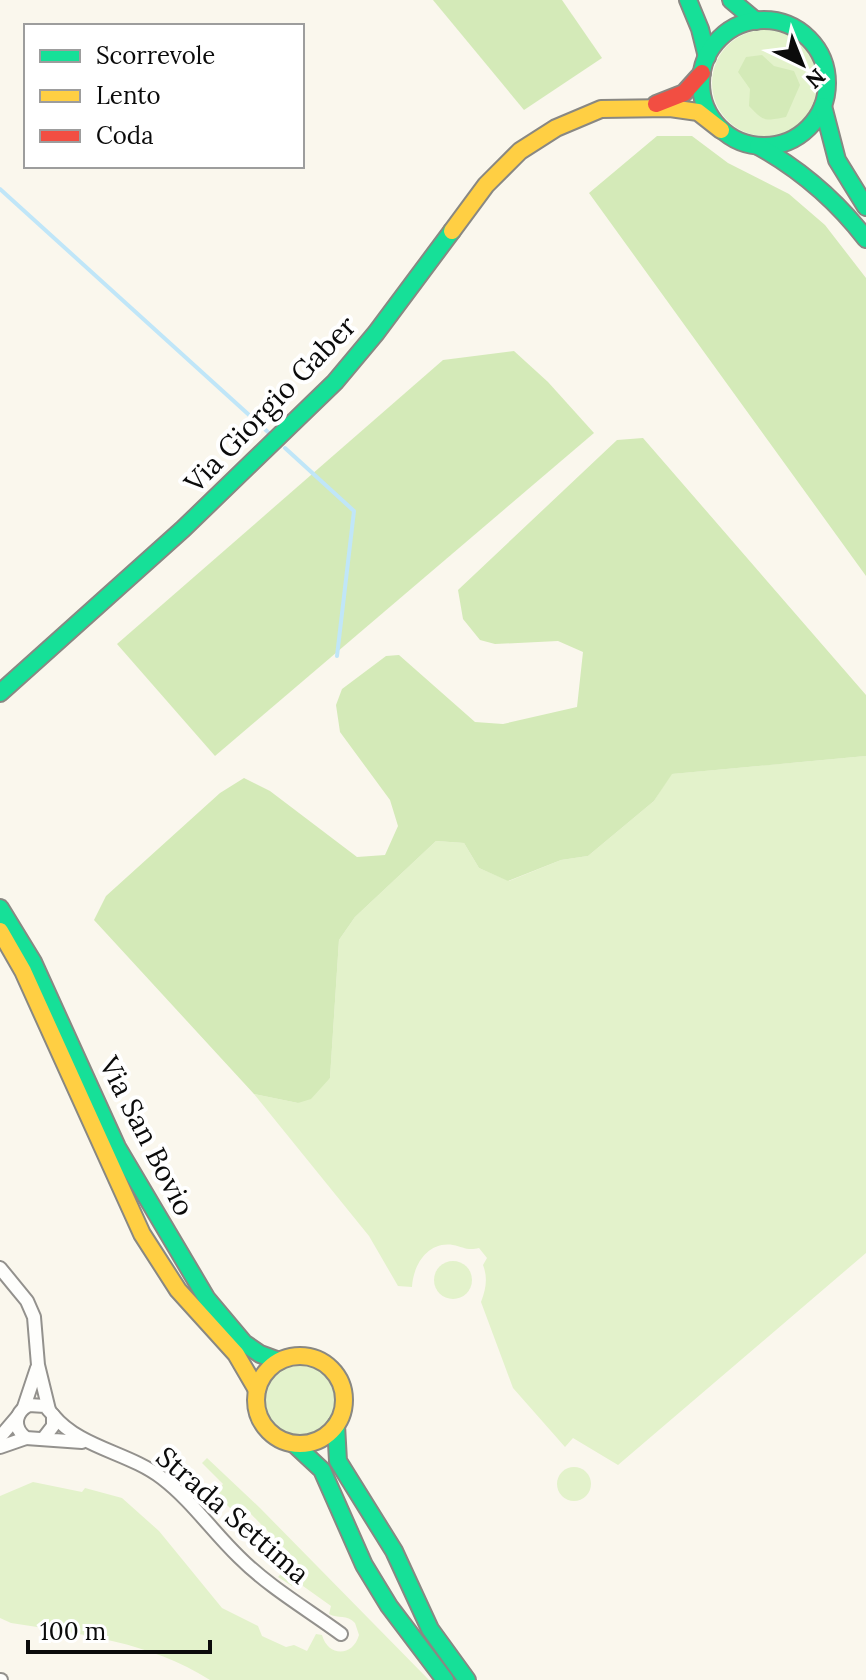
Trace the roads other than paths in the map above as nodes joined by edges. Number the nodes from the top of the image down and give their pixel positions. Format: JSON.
{"nodes":[{"id":1,"x":688,"y":0,"type":"edge"},
{"id":2,"x":731,"y":0,"type":"edge"},
{"id":3,"x":756,"y":21,"type":"junction"},
{"id":4,"x":705,"y":64,"type":"junction"},
{"id":5,"x":823,"y":106,"type":"junction"},
{"id":6,"x":643,"y":107,"type":"junction"},
{"id":7,"x":721,"y":130,"type":"junction"},
{"id":8,"x":758,"y":146,"type":"junction"},
{"id":9,"x":866,"y":207,"type":"edge"},
{"id":10,"x":866,"y":239,"type":"edge"},
{"id":11,"x":0,"y":693,"type":"edge"},
{"id":12,"x":0,"y":908,"type":"edge"},
{"id":13,"x":0,"y":931,"type":"edge"},
{"id":14,"x":0,"y":1268,"type":"edge"},
{"id":15,"x":279,"y":1361,"type":"junction"},
{"id":16,"x":38,"y":1365,"type":"junction"},
{"id":17,"x":257,"y":1390,"type":"junction"},
{"id":18,"x":21,"y":1411,"type":"junction"},
{"id":19,"x":51,"y":1412,"type":"junction"},
{"id":20,"x":336,"y":1425,"type":"junction"},
{"id":21,"x":0,"y":1437,"type":"edge"},
{"id":22,"x":26,"y":1438,"type":"junction"},
{"id":23,"x":43,"y":1439,"type":"junction"},
{"id":24,"x":88,"y":1442,"type":"junction"},
{"id":25,"x":294,"y":1444,"type":"junction"},
{"id":26,"x":0,"y":1447,"type":"edge"},
{"id":27,"x":341,"y":1634,"type":"dead end"},
{"id":28,"x":445,"y":1680,"type":"edge"},
{"id":29,"x":467,"y":1680,"type":"edge"}],
"edges":[{"from":1,"to":4,"type":"main road"},
{"from":2,"to":3,"type":"main road"},
{"from":3,"to":4,"type":"main road"},
{"from":3,"to":5,"type":"main road"},
{"from":4,"to":6,"type":"main road","name":"Via Giorgio Gaber"},
{"from":4,"to":7,"type":"main road"},
{"from":5,"to":8,"type":"main road"},
{"from":5,"to":9,"type":"main road"},
{"from":6,"to":7,"type":"main road","name":"Via Giorgio Gaber"},
{"from":6,"to":11,"type":"main road","name":"Via Giorgio Gaber"},
{"from":7,"to":8,"type":"main road"},
{"from":8,"to":10,"type":"main road"},
{"from":12,"to":15,"type":"main road","name":"Via San Bovio"},
{"from":13,"to":17,"type":"main road","name":"Via San Bovio"},
{"from":14,"to":16,"type":"street"},
{"from":15,"to":17,"type":"main road"},
{"from":15,"to":20,"type":"main road","name":"Via San Bovio"},
{"from":16,"to":18,"type":"street"},
{"from":16,"to":19,"type":"street"},
{"from":17,"to":25,"type":"main road","name":"Via San Bovio"},
{"from":18,"to":19,"type":"street"},
{"from":18,"to":21,"type":"street"},
{"from":18,"to":22,"type":"street"},
{"from":19,"to":23,"type":"street"},
{"from":19,"to":24,"type":"street","name":"Strada Settima"},
{"from":20,"to":25,"type":"main road"},
{"from":20,"to":29,"type":"main road","name":"Via San Bovio"},
{"from":22,"to":23,"type":"street","name":"Strada Settima"},
{"from":22,"to":26,"type":"street","name":"Strada Settima"},
{"from":23,"to":24,"type":"street","name":"Strada Settima"},
{"from":24,"to":27,"type":"street","name":"Strada Settima"},
{"from":25,"to":28,"type":"main road","name":"Via San Bovio"}]}
